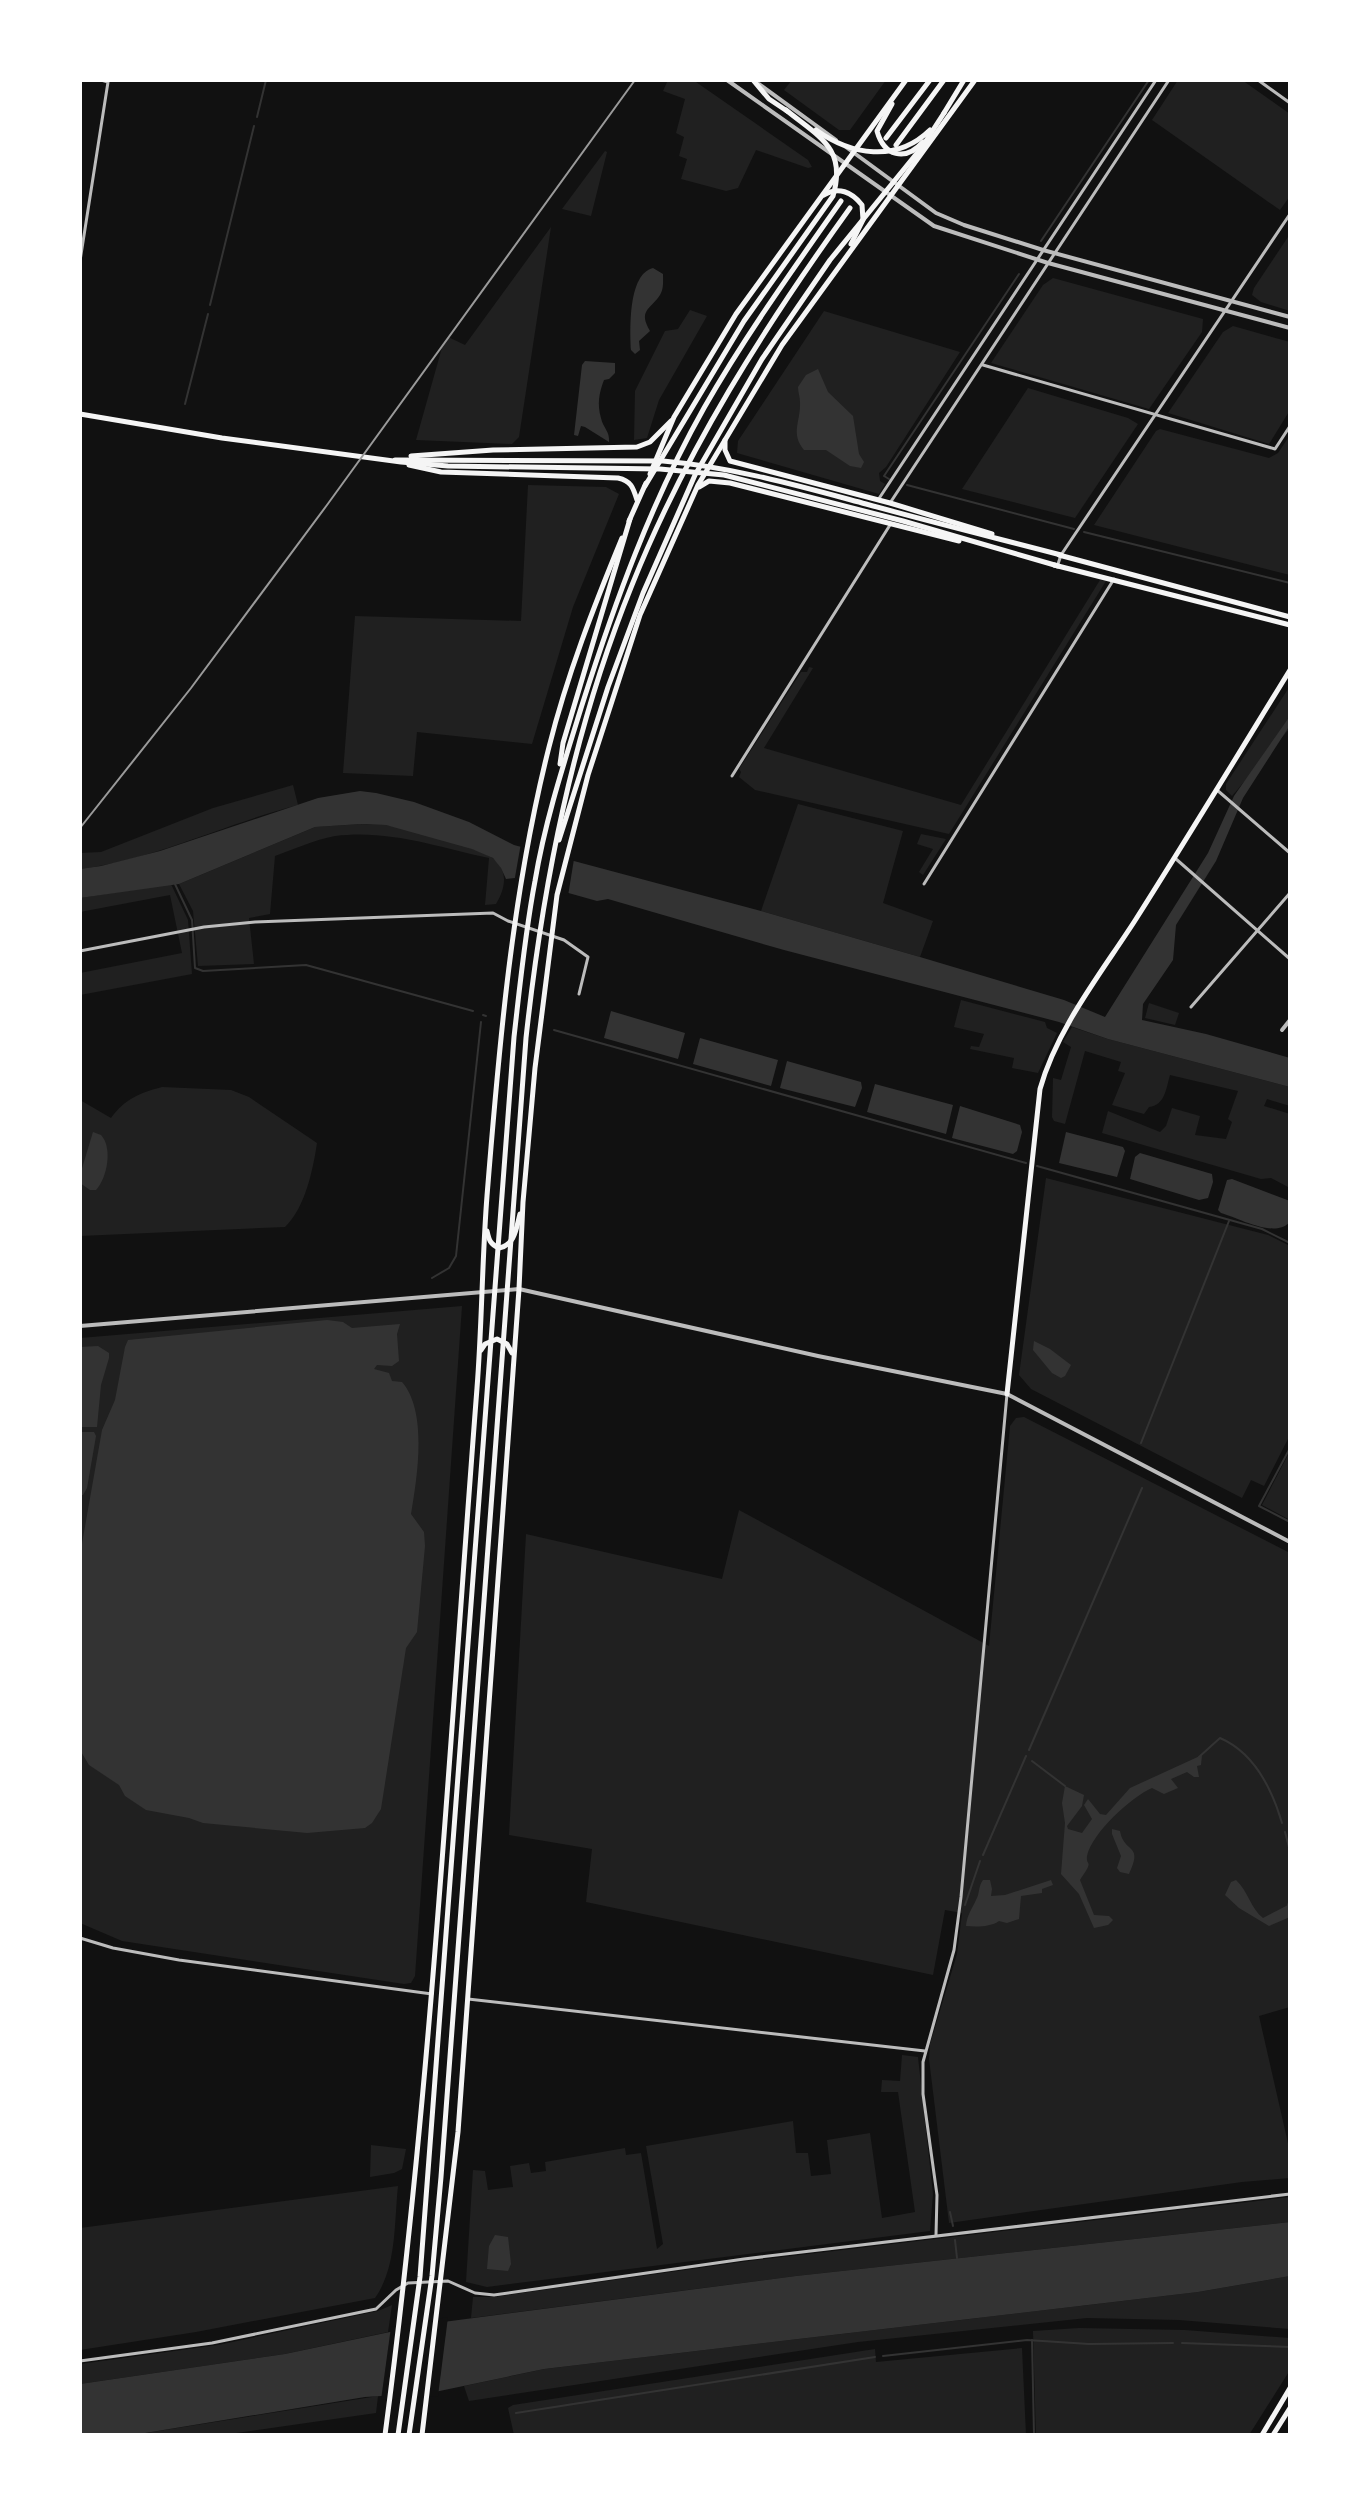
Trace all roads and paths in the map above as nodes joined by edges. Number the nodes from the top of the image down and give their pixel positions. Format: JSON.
{"nodes":[{"id":1,"x":101,"y":80,"type":"edge"},
{"id":2,"x":727,"y":80,"type":"edge"},
{"id":3,"x":753,"y":80,"type":"edge"},
{"id":4,"x":907,"y":80,"type":"edge"},
{"id":5,"x":930,"y":80,"type":"edge"},
{"id":6,"x":944,"y":80,"type":"edge"},
{"id":7,"x":964,"y":80,"type":"edge"},
{"id":8,"x":975,"y":80,"type":"edge"},
{"id":9,"x":1156,"y":80,"type":"edge"},
{"id":10,"x":1169,"y":80,"type":"edge"},
{"id":11,"x":1258,"y":80,"type":"edge"},
{"id":12,"x":963,"y":97,"type":"junction"},
{"id":13,"x":1290,"y":103,"type":"edge"},
{"id":14,"x":786,"y":110,"type":"junction"},
{"id":15,"x":944,"y":113,"type":"junction"},
{"id":16,"x":886,"y":138,"type":"dead end"},
{"id":17,"x":896,"y":145,"type":"dead end"},
{"id":18,"x":852,"y":152,"type":"junction"},
{"id":19,"x":844,"y":163,"type":"junction"},
{"id":20,"x":898,"y":184,"type":"junction"},
{"id":21,"x":889,"y":195,"type":"junction"},
{"id":22,"x":841,"y":201,"type":"dead end"},
{"id":23,"x":850,"y":208,"type":"dead end"},
{"id":24,"x":1290,"y":214,"type":"edge"},
{"id":25,"x":794,"y":233,"type":"junction"},
{"id":26,"x":1043,"y":250,"type":"junction"},
{"id":27,"x":1055,"y":253,"type":"junction"},
{"id":28,"x":1037,"y":259,"type":"junction"},
{"id":29,"x":80,"y":261,"type":"edge"},
{"id":30,"x":841,"y":263,"type":"junction"},
{"id":31,"x":1048,"y":263,"type":"junction"},
{"id":32,"x":1232,"y":301,"type":"junction"},
{"id":33,"x":1226,"y":311,"type":"junction"},
{"id":34,"x":1290,"y":317,"type":"edge"},
{"id":35,"x":1290,"y":328,"type":"edge"},
{"id":36,"x":983,"y":365,"type":"junction"},
{"id":37,"x":80,"y":414,"type":"edge"},
{"id":38,"x":1157,"y":415,"type":"junction"},
{"id":39,"x":674,"y":417,"type":"junction"},
{"id":40,"x":1290,"y":426,"type":"edge"},
{"id":41,"x":725,"y":436,"type":"junction"},
{"id":42,"x":402,"y":460,"type":"junction"},
{"id":43,"x":645,"y":486,"type":"junction"},
{"id":44,"x":691,"y":499,"type":"junction"},
{"id":45,"x":878,"y":500,"type":"junction"},
{"id":46,"x":637,"y":502,"type":"junction"},
{"id":47,"x":890,"y":503,"type":"junction"},
{"id":48,"x":904,"y":518,"type":"junction"},
{"id":49,"x":630,"y":519,"type":"junction"},
{"id":50,"x":891,"y":524,"type":"junction"},
{"id":51,"x":1061,"y":555,"type":"junction"},
{"id":52,"x":1058,"y":566,"type":"junction"},
{"id":53,"x":1114,"y":579,"type":"junction"},
{"id":54,"x":1290,"y":617,"type":"edge"},
{"id":55,"x":1290,"y":625,"type":"edge"},
{"id":56,"x":1290,"y":670,"type":"edge"},
{"id":57,"x":732,"y":776,"type":"dead end"},
{"id":58,"x":558,"y":779,"type":"junction"},
{"id":59,"x":1217,"y":790,"type":"junction"},
{"id":60,"x":562,"y":822,"type":"junction"},
{"id":61,"x":1290,"y":853,"type":"edge"},
{"id":62,"x":1175,"y":858,"type":"junction"},
{"id":63,"x":924,"y":884,"type":"dead end"},
{"id":64,"x":1290,"y":893,"type":"edge"},
{"id":65,"x":1257,"y":930,"type":"junction"},
{"id":66,"x":80,"y":951,"type":"edge"},
{"id":67,"x":1290,"y":959,"type":"edge"},
{"id":68,"x":579,"y":994,"type":"dead end"},
{"id":69,"x":1191,"y":1007,"type":"dead end"},
{"id":70,"x":1290,"y":1020,"type":"edge"},
{"id":71,"x":1282,"y":1030,"type":"dead end"},
{"id":72,"x":487,"y":1198,"type":"junction"},
{"id":73,"x":523,"y":1202,"type":"junction"},
{"id":74,"x":519,"y":1289,"type":"junction"},
{"id":75,"x":482,"y":1291,"type":"junction"},
{"id":76,"x":80,"y":1326,"type":"edge"},
{"id":77,"x":479,"y":1353,"type":"junction"},
{"id":78,"x":514,"y":1358,"type":"junction"},
{"id":79,"x":1007,"y":1394,"type":"junction"},
{"id":80,"x":1290,"y":1542,"type":"edge"},
{"id":81,"x":80,"y":1938,"type":"edge"},
{"id":82,"x":432,"y":1994,"type":"junction"},
{"id":83,"x":468,"y":1999,"type":"junction"},
{"id":84,"x":925,"y":2051,"type":"junction"},
{"id":85,"x":1290,"y":2194,"type":"edge"},
{"id":86,"x":936,"y":2235,"type":"junction"},
{"id":87,"x":80,"y":2361,"type":"edge"},
{"id":88,"x":1290,"y":2388,"type":"edge"},
{"id":89,"x":1290,"y":2408,"type":"edge"},
{"id":90,"x":385,"y":2435,"type":"edge"},
{"id":91,"x":398,"y":2435,"type":"edge"},
{"id":92,"x":409,"y":2435,"type":"edge"},
{"id":93,"x":422,"y":2435,"type":"edge"},
{"id":94,"x":1262,"y":2435,"type":"edge"},
{"id":95,"x":1273,"y":2435,"type":"edge"}],
"edges":[{"from":1,"to":29,"type":"street"},
{"from":2,"to":19,"type":"street"},
{"from":3,"to":14,"type":"main road"},
{"from":3,"to":18,"type":"street"},
{"from":4,"to":12,"type":"main road"},
{"from":4,"to":18,"type":"main road"},
{"from":5,"to":16,"type":"main road"},
{"from":6,"to":17,"type":"main road"},
{"from":7,"to":15,"type":"main road"},
{"from":8,"to":12,"type":"main road"},
{"from":9,"to":26,"type":"street"},
{"from":10,"to":27,"type":"street"},
{"from":11,"to":13,"type":"street"},
{"from":12,"to":20,"type":"main road"},
{"from":14,"to":15,"type":"main road"},
{"from":14,"to":43,"type":"main road"},
{"from":15,"to":60,"type":"main road"},
{"from":18,"to":19,"type":"main road"},
{"from":18,"to":20,"type":"street"},
{"from":19,"to":21,"type":"street"},
{"from":19,"to":25,"type":"main road"},
{"from":20,"to":21,"type":"main road"},
{"from":20,"to":26,"type":"street"},
{"from":21,"to":28,"type":"street"},
{"from":21,"to":30,"type":"main road"},
{"from":22,"to":58,"type":"main road"},
{"from":23,"to":60,"type":"main road"},
{"from":24,"to":32,"type":"street"},
{"from":25,"to":30,"type":"main road"},
{"from":25,"to":39,"type":"main road"},
{"from":26,"to":27,"type":"street"},
{"from":26,"to":28,"type":"street"},
{"from":27,"to":31,"type":"street"},
{"from":27,"to":32,"type":"street"},
{"from":28,"to":31,"type":"street"},
{"from":28,"to":45,"type":"street"},
{"from":30,"to":41,"type":"main road"},
{"from":31,"to":33,"type":"street"},
{"from":31,"to":36,"type":"street"},
{"from":32,"to":33,"type":"street"},
{"from":32,"to":34,"type":"street"},
{"from":33,"to":35,"type":"street"},
{"from":33,"to":38,"type":"street"},
{"from":36,"to":38,"type":"street"},
{"from":36,"to":47,"type":"street"},
{"from":37,"to":42,"type":"main road"},
{"from":38,"to":40,"type":"street"},
{"from":38,"to":51,"type":"street"},
{"from":39,"to":42,"type":"main road"},
{"from":39,"to":43,"type":"main road"},
{"from":41,"to":44,"type":"main road"},
{"from":41,"to":45,"type":"main road"},
{"from":42,"to":46,"type":"main road"},
{"from":42,"to":48,"type":"main road"},
{"from":43,"to":46,"type":"main road"},
{"from":44,"to":50,"type":"main road"},
{"from":44,"to":73,"type":"main road"},
{"from":45,"to":47,"type":"main road"},
{"from":46,"to":49,"type":"main road"},
{"from":47,"to":51,"type":"main road"},
{"from":48,"to":51,"type":"main road"},
{"from":48,"to":52,"type":"main road"},
{"from":49,"to":58,"type":"main road"},
{"from":49,"to":72,"type":"main road"},
{"from":50,"to":52,"type":"main road"},
{"from":50,"to":57,"type":"street"},
{"from":51,"to":52,"type":"street"},
{"from":51,"to":54,"type":"main road"},
{"from":52,"to":53,"type":"main road"},
{"from":53,"to":55,"type":"main road"},
{"from":53,"to":63,"type":"street"},
{"from":56,"to":59,"type":"main road"},
{"from":58,"to":91,"type":"main road"},
{"from":59,"to":61,"type":"street"},
{"from":59,"to":62,"type":"main road"},
{"from":60,"to":92,"type":"main road"},
{"from":62,"to":65,"type":"street"},
{"from":62,"to":79,"type":"main road"},
{"from":64,"to":65,"type":"street"},
{"from":65,"to":67,"type":"street"},
{"from":65,"to":69,"type":"street"},
{"from":66,"to":68,"type":"street"},
{"from":70,"to":71,"type":"street"},
{"from":72,"to":73,"type":"main road"},
{"from":72,"to":75,"type":"main road"},
{"from":73,"to":74,"type":"main road"},
{"from":74,"to":75,"type":"street"},
{"from":74,"to":78,"type":"main road"},
{"from":74,"to":79,"type":"street"},
{"from":75,"to":76,"type":"street"},
{"from":75,"to":77,"type":"main road"},
{"from":77,"to":78,"type":"main road"},
{"from":77,"to":82,"type":"main road"},
{"from":78,"to":83,"type":"main road"},
{"from":79,"to":80,"type":"street"},
{"from":79,"to":84,"type":"street"},
{"from":81,"to":82,"type":"street"},
{"from":82,"to":90,"type":"main road"},
{"from":83,"to":84,"type":"street"},
{"from":83,"to":93,"type":"main road"},
{"from":84,"to":86,"type":"street"},
{"from":85,"to":86,"type":"street"},
{"from":86,"to":87,"type":"street"},
{"from":88,"to":94,"type":"main road"},
{"from":89,"to":95,"type":"main road"}]}
